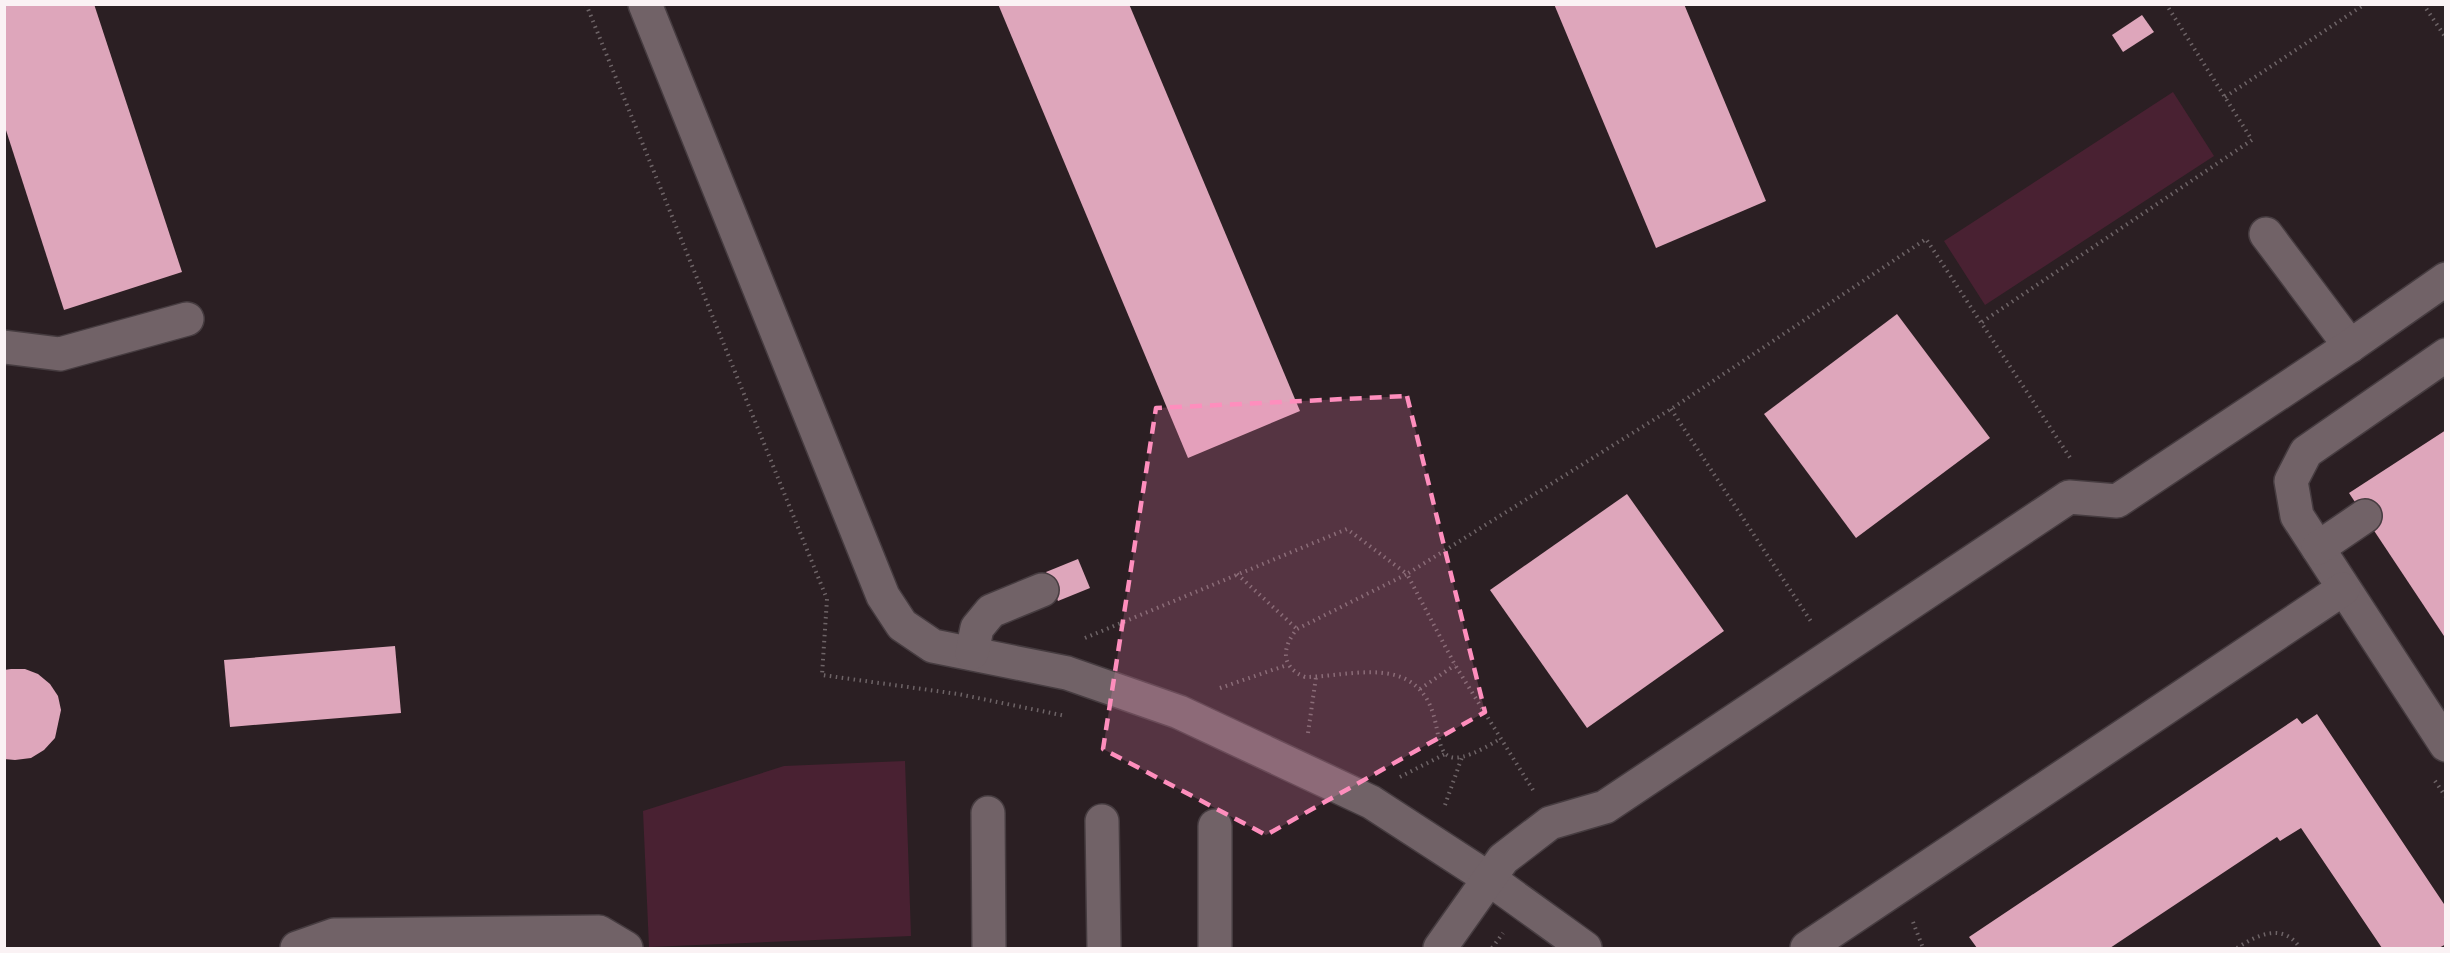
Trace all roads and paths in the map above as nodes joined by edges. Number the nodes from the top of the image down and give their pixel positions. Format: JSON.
{"nodes":[{"id":1,"x":586,"y":4,"type":"edge"},
{"id":2,"x":645,"y":4,"type":"edge"},
{"id":3,"x":2166,"y":4,"type":"edge"},
{"id":4,"x":2365,"y":4,"type":"edge"},
{"id":5,"x":2423,"y":4,"type":"edge"},
{"id":6,"x":2445,"y":38,"type":"edge"},
{"id":7,"x":2224,"y":97,"type":"junction"},
{"id":8,"x":2266,"y":234,"type":"dead end"},
{"id":9,"x":2445,"y":279,"type":"edge"},
{"id":10,"x":187,"y":319,"type":"dead end"},
{"id":11,"x":1982,"y":322,"type":"junction"},
{"id":12,"x":2350,"y":346,"type":"junction"},
{"id":13,"x":4,"y":347,"type":"edge"},
{"id":14,"x":2445,"y":355,"type":"edge"},
{"id":15,"x":1671,"y":409,"type":"junction"},
{"id":16,"x":2073,"y":461,"type":"dead end"},
{"id":17,"x":2365,"y":516,"type":"dead end"},
{"id":18,"x":2318,"y":548,"type":"junction"},
{"id":19,"x":1237,"y":574,"type":"junction"},
{"id":20,"x":1407,"y":574,"type":"junction"},
{"id":21,"x":2343,"y":589,"type":"junction"},
{"id":22,"x":1042,"y":590,"type":"dead end"},
{"id":23,"x":1297,"y":629,"type":"junction"},
{"id":24,"x":1079,"y":641,"type":"dead end"},
{"id":25,"x":972,"y":653,"type":"junction"},
{"id":26,"x":1835,"y":655,"type":"junction"},
{"id":27,"x":1287,"y":665,"type":"junction"},
{"id":28,"x":1455,"y":665,"type":"junction"},
{"id":29,"x":1316,"y":677,"type":"junction"},
{"id":30,"x":1215,"y":689,"type":"dead end"},
{"id":31,"x":1420,"y":689,"type":"junction"},
{"id":32,"x":1071,"y":716,"type":"dead end"},
{"id":33,"x":1500,"y":739,"type":"junction"},
{"id":34,"x":1307,"y":743,"type":"dead end"},
{"id":35,"x":2445,"y":745,"type":"edge"},
{"id":36,"x":1444,"y":754,"type":"junction"},
{"id":37,"x":1462,"y":758,"type":"junction"},
{"id":38,"x":2433,"y":777,"type":"dead end"},
{"id":39,"x":1398,"y":778,"type":"dead end"},
{"id":40,"x":2445,"y":797,"type":"edge"},
{"id":41,"x":1444,"y":807,"type":"dead end"},
{"id":42,"x":988,"y":813,"type":"dead end"},
{"id":43,"x":1102,"y":821,"type":"dead end"},
{"id":44,"x":1550,"y":823,"type":"junction"},
{"id":45,"x":1215,"y":826,"type":"dead end"},
{"id":46,"x":1480,"y":890,"type":"junction"},
{"id":47,"x":1910,"y":913,"type":"dead end"},
{"id":48,"x":297,"y":948,"type":"edge"},
{"id":49,"x":626,"y":948,"type":"edge"},
{"id":50,"x":989,"y":948,"type":"edge"},
{"id":51,"x":1104,"y":948,"type":"edge"},
{"id":52,"x":1215,"y":948,"type":"edge"},
{"id":53,"x":1440,"y":948,"type":"edge"},
{"id":54,"x":1492,"y":948,"type":"edge"},
{"id":55,"x":1585,"y":948,"type":"edge"},
{"id":56,"x":1807,"y":948,"type":"edge"},
{"id":57,"x":1923,"y":948,"type":"edge"},
{"id":58,"x":2237,"y":948,"type":"edge"},
{"id":59,"x":2300,"y":948,"type":"edge"}],
"edges":[{"from":1,"to":32,"type":"path"},
{"from":2,"to":25,"type":"street"},
{"from":3,"to":7,"type":"path"},
{"from":4,"to":7,"type":"path"},
{"from":5,"to":6,"type":"path"},
{"from":7,"to":11,"type":"path"},
{"from":8,"to":12,"type":"street"},
{"from":9,"to":12,"type":"street"},
{"from":10,"to":13,"type":"street"},
{"from":11,"to":15,"type":"path"},
{"from":11,"to":16,"type":"path"},
{"from":12,"to":26,"type":"street"},
{"from":14,"to":18,"type":"street"},
{"from":15,"to":20,"type":"path"},
{"from":15,"to":26,"type":"path"},
{"from":17,"to":18,"type":"street"},
{"from":18,"to":21,"type":"street"},
{"from":19,"to":20,"type":"path"},
{"from":19,"to":23,"type":"path"},
{"from":19,"to":24,"type":"path"},
{"from":20,"to":23,"type":"path"},
{"from":20,"to":28,"type":"path"},
{"from":21,"to":35,"type":"street"},
{"from":21,"to":56,"type":"street"},
{"from":22,"to":25,"type":"street"},
{"from":23,"to":27,"type":"path"},
{"from":25,"to":46,"type":"street"},
{"from":26,"to":44,"type":"street"},
{"from":27,"to":29,"type":"path"},
{"from":27,"to":30,"type":"path"},
{"from":28,"to":31,"type":"path"},
{"from":28,"to":33,"type":"path"},
{"from":29,"to":31,"type":"path"},
{"from":29,"to":34,"type":"path"},
{"from":31,"to":36,"type":"path"},
{"from":33,"to":37,"type":"path"},
{"from":33,"to":44,"type":"path"},
{"from":36,"to":37,"type":"path"},
{"from":36,"to":39,"type":"path"},
{"from":37,"to":41,"type":"path"},
{"from":38,"to":40,"type":"path"},
{"from":42,"to":50,"type":"street"},
{"from":43,"to":51,"type":"street"},
{"from":44,"to":46,"type":"street"},
{"from":45,"to":52,"type":"street"},
{"from":46,"to":53,"type":"street"},
{"from":46,"to":54,"type":"path"},
{"from":46,"to":55,"type":"street"},
{"from":47,"to":57,"type":"path"},
{"from":48,"to":49,"type":"street"},
{"from":58,"to":59,"type":"path"}]}
